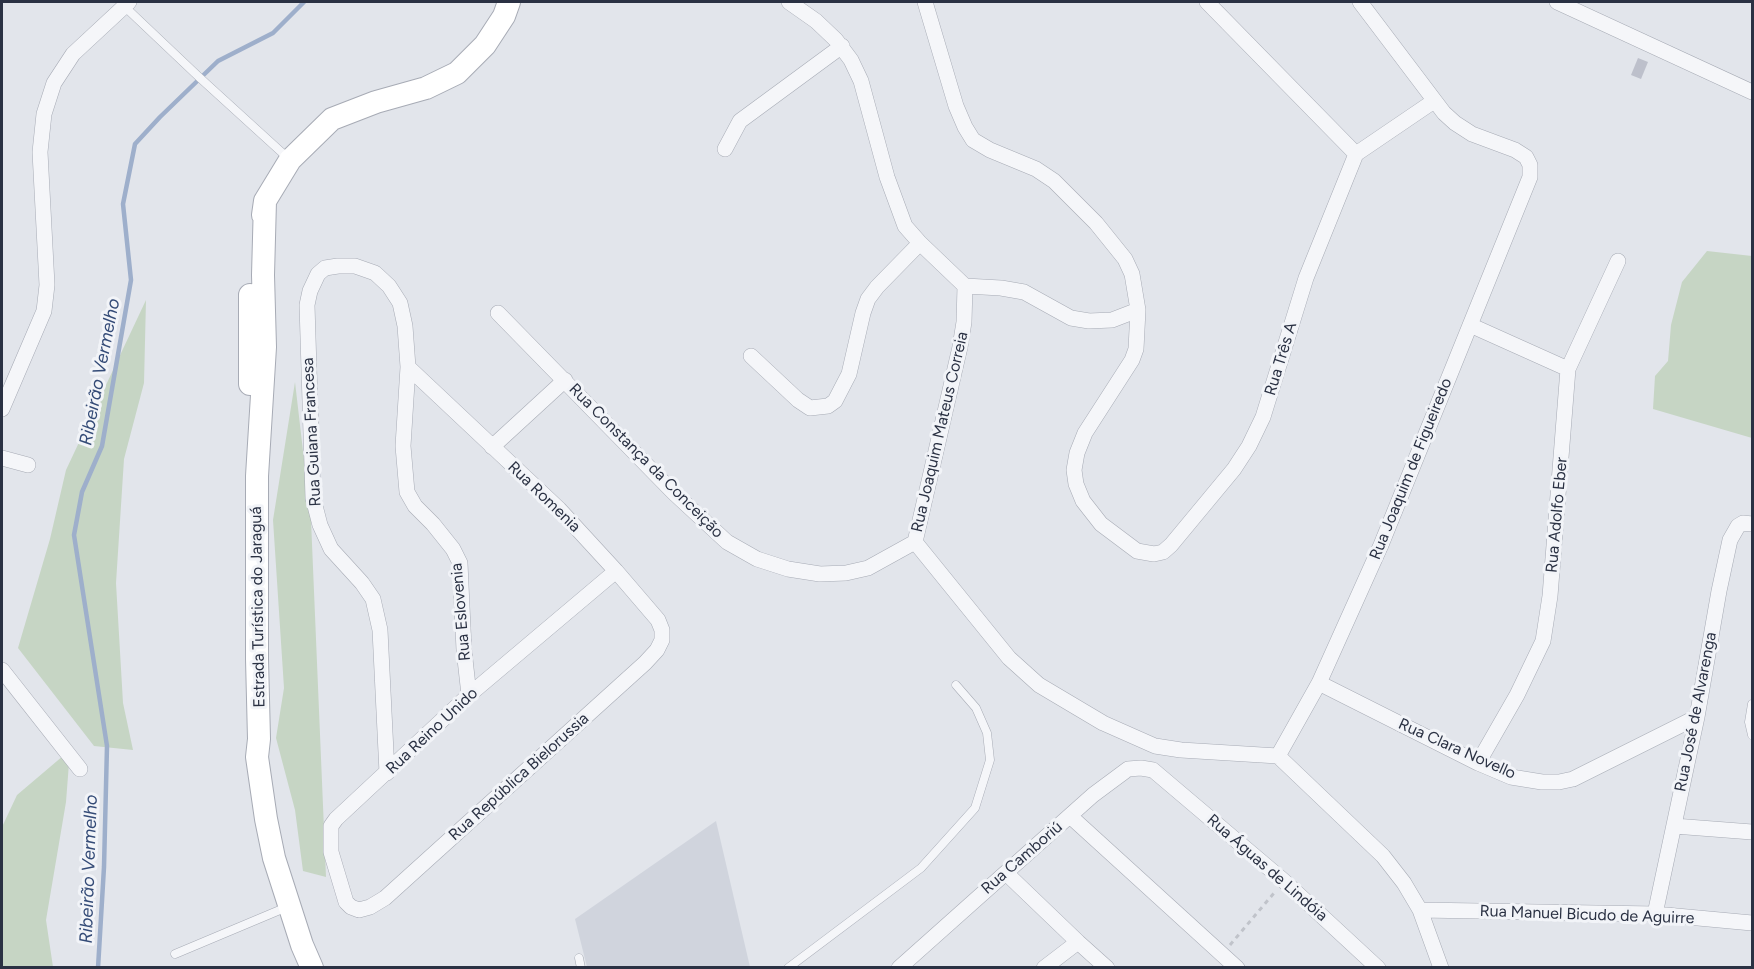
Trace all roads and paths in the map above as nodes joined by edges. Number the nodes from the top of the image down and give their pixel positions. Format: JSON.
{"nodes":[{"id":1,"x":509,"y":2,"type":"edge"},
{"id":2,"x":789,"y":2,"type":"edge"},
{"id":3,"x":925,"y":2,"type":"edge"},
{"id":4,"x":1207,"y":2,"type":"edge"},
{"id":5,"x":1360,"y":2,"type":"edge"},
{"id":6,"x":1557,"y":2,"type":"edge"},
{"id":7,"x":127,"y":4,"type":"edge"},
{"id":8,"x":842,"y":46,"type":"junction"},
{"id":9,"x":1752,"y":92,"type":"edge"},
{"id":10,"x":1434,"y":101,"type":"junction"},
{"id":11,"x":725,"y":149,"type":"dead end"},
{"id":12,"x":1356,"y":154,"type":"junction"},
{"id":13,"x":291,"y":160,"type":"junction"},
{"id":14,"x":920,"y":243,"type":"junction"},
{"id":15,"x":1618,"y":261,"type":"dead end"},
{"id":16,"x":965,"y":286,"type":"junction"},
{"id":17,"x":1138,"y":310,"type":"junction"},
{"id":18,"x":498,"y":313,"type":"dead end"},
{"id":19,"x":1470,"y":325,"type":"junction"},
{"id":20,"x":751,"y":356,"type":"dead end"},
{"id":21,"x":408,"y":367,"type":"junction"},
{"id":22,"x":1569,"y":369,"type":"junction"},
{"id":23,"x":565,"y":380,"type":"junction"},
{"id":24,"x":2,"y":410,"type":"edge"},
{"id":25,"x":492,"y":447,"type":"junction"},
{"id":26,"x":2,"y":458,"type":"edge"},
{"id":27,"x":28,"y":465,"type":"dead end"},
{"id":28,"x":1752,"y":524,"type":"edge"},
{"id":29,"x":915,"y":542,"type":"junction"},
{"id":30,"x":616,"y":571,"type":"junction"},
{"id":31,"x":662,"y":640,"type":"joint"},
{"id":32,"x":2,"y":670,"type":"edge"},
{"id":33,"x":1319,"y":683,"type":"junction"},
{"id":34,"x":956,"y":686,"type":"dead end"},
{"id":35,"x":469,"y":695,"type":"junction"},
{"id":36,"x":1752,"y":704,"type":"edge"},
{"id":37,"x":1697,"y":717,"type":"junction"},
{"id":38,"x":1752,"y":735,"type":"edge"},
{"id":39,"x":260,"y":739,"type":"junction"},
{"id":40,"x":1278,"y":756,"type":"junction"},
{"id":41,"x":1478,"y":763,"type":"junction"},
{"id":42,"x":80,"y":768,"type":"dead end"},
{"id":43,"x":1154,"y":770,"type":"joint"},
{"id":44,"x":387,"y":773,"type":"junction"},
{"id":45,"x":1070,"y":816,"type":"junction"},
{"id":46,"x":1674,"y":826,"type":"junction"},
{"id":47,"x":1752,"y":832,"type":"edge"},
{"id":48,"x":1006,"y":873,"type":"junction"},
{"id":49,"x":1284,"y":881,"type":"junction"},
{"id":50,"x":289,"y":907,"type":"junction"},
{"id":51,"x":370,"y":907,"type":"joint"},
{"id":52,"x":1420,"y":910,"type":"junction"},
{"id":53,"x":1655,"y":914,"type":"junction"},
{"id":54,"x":1752,"y":923,"type":"edge"},
{"id":55,"x":1078,"y":942,"type":"junction"},
{"id":56,"x":175,"y":954,"type":"dead end"},
{"id":57,"x":1222,"y":954,"type":"junction"},
{"id":58,"x":579,"y":958,"type":"dead end"},
{"id":59,"x":312,"y":968,"type":"edge"},
{"id":60,"x":326,"y":968,"type":"edge"},
{"id":61,"x":581,"y":968,"type":"edge"},
{"id":62,"x":788,"y":968,"type":"edge"},
{"id":63,"x":898,"y":968,"type":"edge"},
{"id":64,"x":1044,"y":968,"type":"edge"},
{"id":65,"x":1107,"y":968,"type":"edge"},
{"id":66,"x":1238,"y":968,"type":"edge"},
{"id":67,"x":1378,"y":968,"type":"edge"},
{"id":68,"x":1441,"y":968,"type":"edge"}],
"edges":[{"from":1,"to":13,"type":"main road","name":"Estrada Turística do Jaraguá"},
{"from":2,"to":8,"type":"street"},
{"from":3,"to":17,"type":"street"},
{"from":4,"to":12,"type":"street"},
{"from":5,"to":10,"type":"street"},
{"from":6,"to":9,"type":"street"},
{"from":7,"to":13,"type":"lane"},
{"from":7,"to":24,"type":"street"},
{"from":8,"to":11,"type":"street"},
{"from":8,"to":14,"type":"street"},
{"from":10,"to":12,"type":"street"},
{"from":10,"to":19,"type":"street","name":"Rua Joaquim de Figueiredo"},
{"from":12,"to":17,"type":"street","name":"Rua Três A"},
{"from":13,"to":39,"type":"main road","name":"Estrada Turística do Jaraguá"},
{"from":14,"to":16,"type":"street"},
{"from":14,"to":20,"type":"street"},
{"from":15,"to":22,"type":"street","name":"Rua Adolfo Eber"},
{"from":16,"to":17,"type":"street"},
{"from":16,"to":29,"type":"street","name":"Rua Joaquim Mateus Correia"},
{"from":18,"to":23,"type":"street","name":"Rua Constança da Conceição"},
{"from":19,"to":22,"type":"street"},
{"from":19,"to":33,"type":"street","name":"Rua Joaquim de Figueiredo"},
{"from":21,"to":25,"type":"street","name":"Rua Romenia"},
{"from":21,"to":35,"type":"street","name":"Rua Eslovenia"},
{"from":21,"to":44,"type":"street","name":"Rua Guiana Francesa"},
{"from":22,"to":41,"type":"street","name":"Rua Adolfo Eber"},
{"from":23,"to":25,"type":"street"},
{"from":23,"to":29,"type":"street","name":"Rua Constança da Conceição"},
{"from":25,"to":30,"type":"street","name":"Rua Romenia"},
{"from":26,"to":27,"type":"street"},
{"from":28,"to":37,"type":"street","name":"Rua José de Alvarenga"},
{"from":29,"to":40,"type":"street"},
{"from":30,"to":31,"type":"street","name":"Rua Romenia"},
{"from":30,"to":35,"type":"street","name":"Rua Reino Unido"},
{"from":31,"to":51,"type":"street","name":"Rua República Bielorussia"},
{"from":32,"to":42,"type":"street"},
{"from":33,"to":40,"type":"street","name":"Rua Joaquim de Figueiredo"},
{"from":33,"to":41,"type":"street","name":"Rua Clara Novello"},
{"from":34,"to":62,"type":"lane"},
{"from":35,"to":44,"type":"street","name":"Rua Reino Unido"},
{"from":36,"to":38,"type":"lane"},
{"from":37,"to":41,"type":"street","name":"Rua Clara Novello"},
{"from":37,"to":46,"type":"street","name":"Rua José de Alvarenga"},
{"from":39,"to":50,"type":"main road","name":"Estrada Turística do Jaraguá"},
{"from":39,"to":60,"type":"main road","name":"Estrada Turística do Jaraguá"},
{"from":40,"to":52,"type":"street"},
{"from":43,"to":45,"type":"street","name":"Rua Camboriú"},
{"from":43,"to":49,"type":"street","name":"Rua Águas de Lindóia"},
{"from":44,"to":51,"type":"street","name":"Rua Reino Unido"},
{"from":45,"to":48,"type":"street","name":"Rua Camboriú"},
{"from":45,"to":57,"type":"street"},
{"from":46,"to":47,"type":"street"},
{"from":46,"to":53,"type":"street","name":"Rua José de Alvarenga"},
{"from":48,"to":55,"type":"street"},
{"from":48,"to":63,"type":"street","name":"Rua Camboriú"},
{"from":49,"to":57,"type":"path"},
{"from":49,"to":67,"type":"street","name":"Rua Águas de Lindóia"},
{"from":50,"to":56,"type":"lane"},
{"from":50,"to":59,"type":"main road","name":"Estrada Turística do Jaraguá"},
{"from":52,"to":53,"type":"street","name":"Rua Manuel Bicudo de Aguirre"},
{"from":52,"to":68,"type":"street"},
{"from":53,"to":54,"type":"street","name":"Rua Manuel Bicudo de Aguirre"},
{"from":55,"to":64,"type":"street"},
{"from":55,"to":65,"type":"street"},
{"from":57,"to":66,"type":"street"},
{"from":58,"to":61,"type":"lane"}]}
